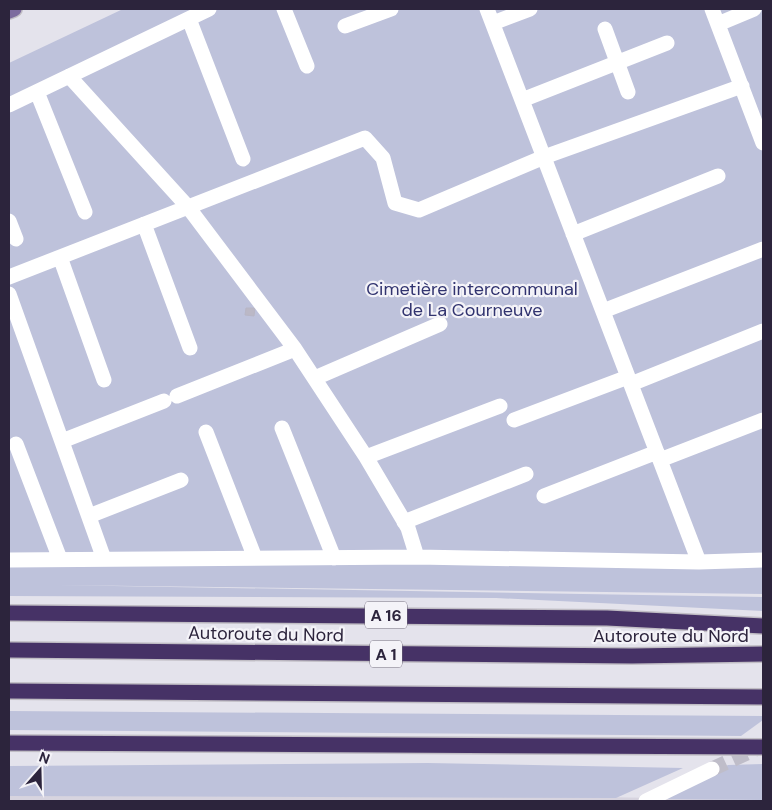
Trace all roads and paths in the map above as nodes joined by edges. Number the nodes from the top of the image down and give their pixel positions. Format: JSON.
{"nodes":[{"id":1,"x":14,"y":9,"type":"edge"},
{"id":2,"x":209,"y":9,"type":"edge"},
{"id":3,"x":284,"y":9,"type":"edge"},
{"id":4,"x":391,"y":9,"type":"edge"},
{"id":5,"x":487,"y":9,"type":"edge"},
{"id":6,"x":530,"y":9,"type":"edge"},
{"id":7,"x":712,"y":9,"type":"edge"},
{"id":8,"x":754,"y":9,"type":"edge"},
{"id":9,"x":9,"y":11,"type":"edge"},
{"id":10,"x":188,"y":19,"type":"junction"},
{"id":11,"x":493,"y":23,"type":"junction"},
{"id":12,"x":718,"y":24,"type":"junction"},
{"id":13,"x":345,"y":26,"type":"dead end"},
{"id":14,"x":605,"y":29,"type":"dead end"},
{"id":15,"x":667,"y":44,"type":"dead end"},
{"id":16,"x":617,"y":63,"type":"junction"},
{"id":17,"x":307,"y":66,"type":"dead end"},
{"id":18,"x":69,"y":76,"type":"junction"},
{"id":19,"x":742,"y":86,"type":"junction"},
{"id":20,"x":37,"y":92,"type":"junction"},
{"id":21,"x":628,"y":92,"type":"dead end"},
{"id":22,"x":522,"y":100,"type":"junction"},
{"id":23,"x":9,"y":105,"type":"edge"},
{"id":24,"x":763,"y":143,"type":"edge"},
{"id":25,"x":544,"y":157,"type":"junction"},
{"id":26,"x":242,"y":159,"type":"dead end"},
{"id":27,"x":718,"y":176,"type":"dead end"},
{"id":28,"x":188,"y":207,"type":"junction"},
{"id":29,"x":85,"y":212,"type":"dead end"},
{"id":30,"x":9,"y":221,"type":"edge"},
{"id":31,"x":144,"y":224,"type":"junction"},
{"id":32,"x":574,"y":234,"type":"junction"},
{"id":33,"x":16,"y":239,"type":"dead end"},
{"id":34,"x":763,"y":249,"type":"edge"},
{"id":35,"x":60,"y":257,"type":"junction"},
{"id":36,"x":9,"y":277,"type":"edge"},
{"id":37,"x":9,"y":294,"type":"edge"},
{"id":38,"x":603,"y":311,"type":"junction"},
{"id":39,"x":440,"y":324,"type":"dead end"},
{"id":40,"x":763,"y":331,"type":"edge"},
{"id":41,"x":190,"y":348,"type":"dead end"},
{"id":42,"x":295,"y":349,"type":"junction"},
{"id":43,"x":315,"y":378,"type":"junction"},
{"id":44,"x":104,"y":380,"type":"dead end"},
{"id":45,"x":630,"y":381,"type":"junction"},
{"id":46,"x":500,"y":406,"type":"dead end"},
{"id":47,"x":514,"y":420,"type":"dead end"},
{"id":48,"x":763,"y":420,"type":"edge"},
{"id":49,"x":282,"y":428,"type":"dead end"},
{"id":50,"x":206,"y":432,"type":"dead end"},
{"id":51,"x":62,"y":441,"type":"junction"},
{"id":52,"x":16,"y":444,"type":"dead end"},
{"id":53,"x":658,"y":456,"type":"junction"},
{"id":54,"x":366,"y":457,"type":"junction"},
{"id":55,"x":526,"y":474,"type":"dead end"},
{"id":56,"x":181,"y":480,"type":"dead end"},
{"id":57,"x":544,"y":496,"type":"dead end"},
{"id":58,"x":89,"y":516,"type":"junction"},
{"id":59,"x":404,"y":522,"type":"junction"},
{"id":60,"x":417,"y":557,"type":"junction"},
{"id":61,"x":256,"y":558,"type":"junction"},
{"id":62,"x":334,"y":558,"type":"junction"},
{"id":63,"x":60,"y":559,"type":"junction"},
{"id":64,"x":104,"y":559,"type":"junction"},
{"id":65,"x":9,"y":560,"type":"edge"},
{"id":66,"x":763,"y":560,"type":"edge"},
{"id":67,"x":699,"y":562,"type":"junction"},
{"id":68,"x":9,"y":612,"type":"edge"},
{"id":69,"x":763,"y":626,"type":"edge"},
{"id":70,"x":9,"y":650,"type":"edge"},
{"id":71,"x":763,"y":654,"type":"edge"},
{"id":72,"x":9,"y":691,"type":"edge"},
{"id":73,"x":763,"y":697,"type":"edge"},
{"id":74,"x":9,"y":743,"type":"edge"},
{"id":75,"x":763,"y":747,"type":"edge"},
{"id":76,"x":712,"y":769,"type":"tunnel mouth"},
{"id":77,"x":646,"y":801,"type":"edge"}],
"edges":[{"from":1,"to":9,"type":"main road"},
{"from":2,"to":10,"type":"lane"},
{"from":3,"to":17,"type":"lane"},
{"from":4,"to":13,"type":"lane"},
{"from":5,"to":11,"type":"lane"},
{"from":6,"to":11,"type":"lane"},
{"from":7,"to":12,"type":"lane"},
{"from":8,"to":12,"type":"lane"},
{"from":10,"to":18,"type":"lane"},
{"from":10,"to":26,"type":"lane"},
{"from":11,"to":22,"type":"lane"},
{"from":12,"to":19,"type":"lane"},
{"from":14,"to":16,"type":"lane"},
{"from":15,"to":16,"type":"lane"},
{"from":16,"to":21,"type":"lane"},
{"from":16,"to":22,"type":"lane"},
{"from":18,"to":20,"type":"lane"},
{"from":18,"to":28,"type":"lane"},
{"from":19,"to":24,"type":"lane"},
{"from":19,"to":25,"type":"lane"},
{"from":20,"to":23,"type":"lane"},
{"from":20,"to":29,"type":"lane"},
{"from":22,"to":25,"type":"lane"},
{"from":25,"to":28,"type":"lane"},
{"from":25,"to":32,"type":"lane"},
{"from":27,"to":32,"type":"lane"},
{"from":28,"to":31,"type":"lane"},
{"from":28,"to":42,"type":"lane"},
{"from":30,"to":33,"type":"lane"},
{"from":31,"to":35,"type":"lane"},
{"from":31,"to":41,"type":"lane"},
{"from":32,"to":38,"type":"lane"},
{"from":34,"to":38,"type":"lane"},
{"from":35,"to":36,"type":"lane"},
{"from":35,"to":44,"type":"lane"},
{"from":37,"to":51,"type":"lane"},
{"from":38,"to":45,"type":"lane"},
{"from":39,"to":43,"type":"lane"},
{"from":40,"to":45,"type":"lane"},
{"from":42,"to":43,"type":"lane"},
{"from":42,"to":51,"type":"lane"},
{"from":43,"to":54,"type":"lane"},
{"from":45,"to":47,"type":"lane"},
{"from":45,"to":53,"type":"lane"},
{"from":46,"to":54,"type":"lane"},
{"from":48,"to":53,"type":"lane"},
{"from":49,"to":62,"type":"lane"},
{"from":50,"to":61,"type":"lane"},
{"from":51,"to":58,"type":"lane"},
{"from":52,"to":63,"type":"lane"},
{"from":53,"to":57,"type":"lane"},
{"from":53,"to":67,"type":"lane"},
{"from":54,"to":59,"type":"lane"},
{"from":55,"to":59,"type":"lane"},
{"from":56,"to":58,"type":"lane"},
{"from":58,"to":64,"type":"lane"},
{"from":59,"to":60,"type":"lane"},
{"from":60,"to":62,"type":"lane"},
{"from":60,"to":67,"type":"lane"},
{"from":61,"to":62,"type":"lane"},
{"from":61,"to":64,"type":"lane"},
{"from":63,"to":64,"type":"lane"},
{"from":63,"to":65,"type":"lane"},
{"from":66,"to":67,"type":"lane"},
{"from":68,"to":69,"type":"highway","number":"A 16"},
{"from":70,"to":71,"type":"highway","name":"Autoroute du Nord","number":"A 1"},
{"from":72,"to":73,"type":"highway"},
{"from":74,"to":75,"type":"highway"},
{"from":76,"to":77,"type":"lane"}]}
